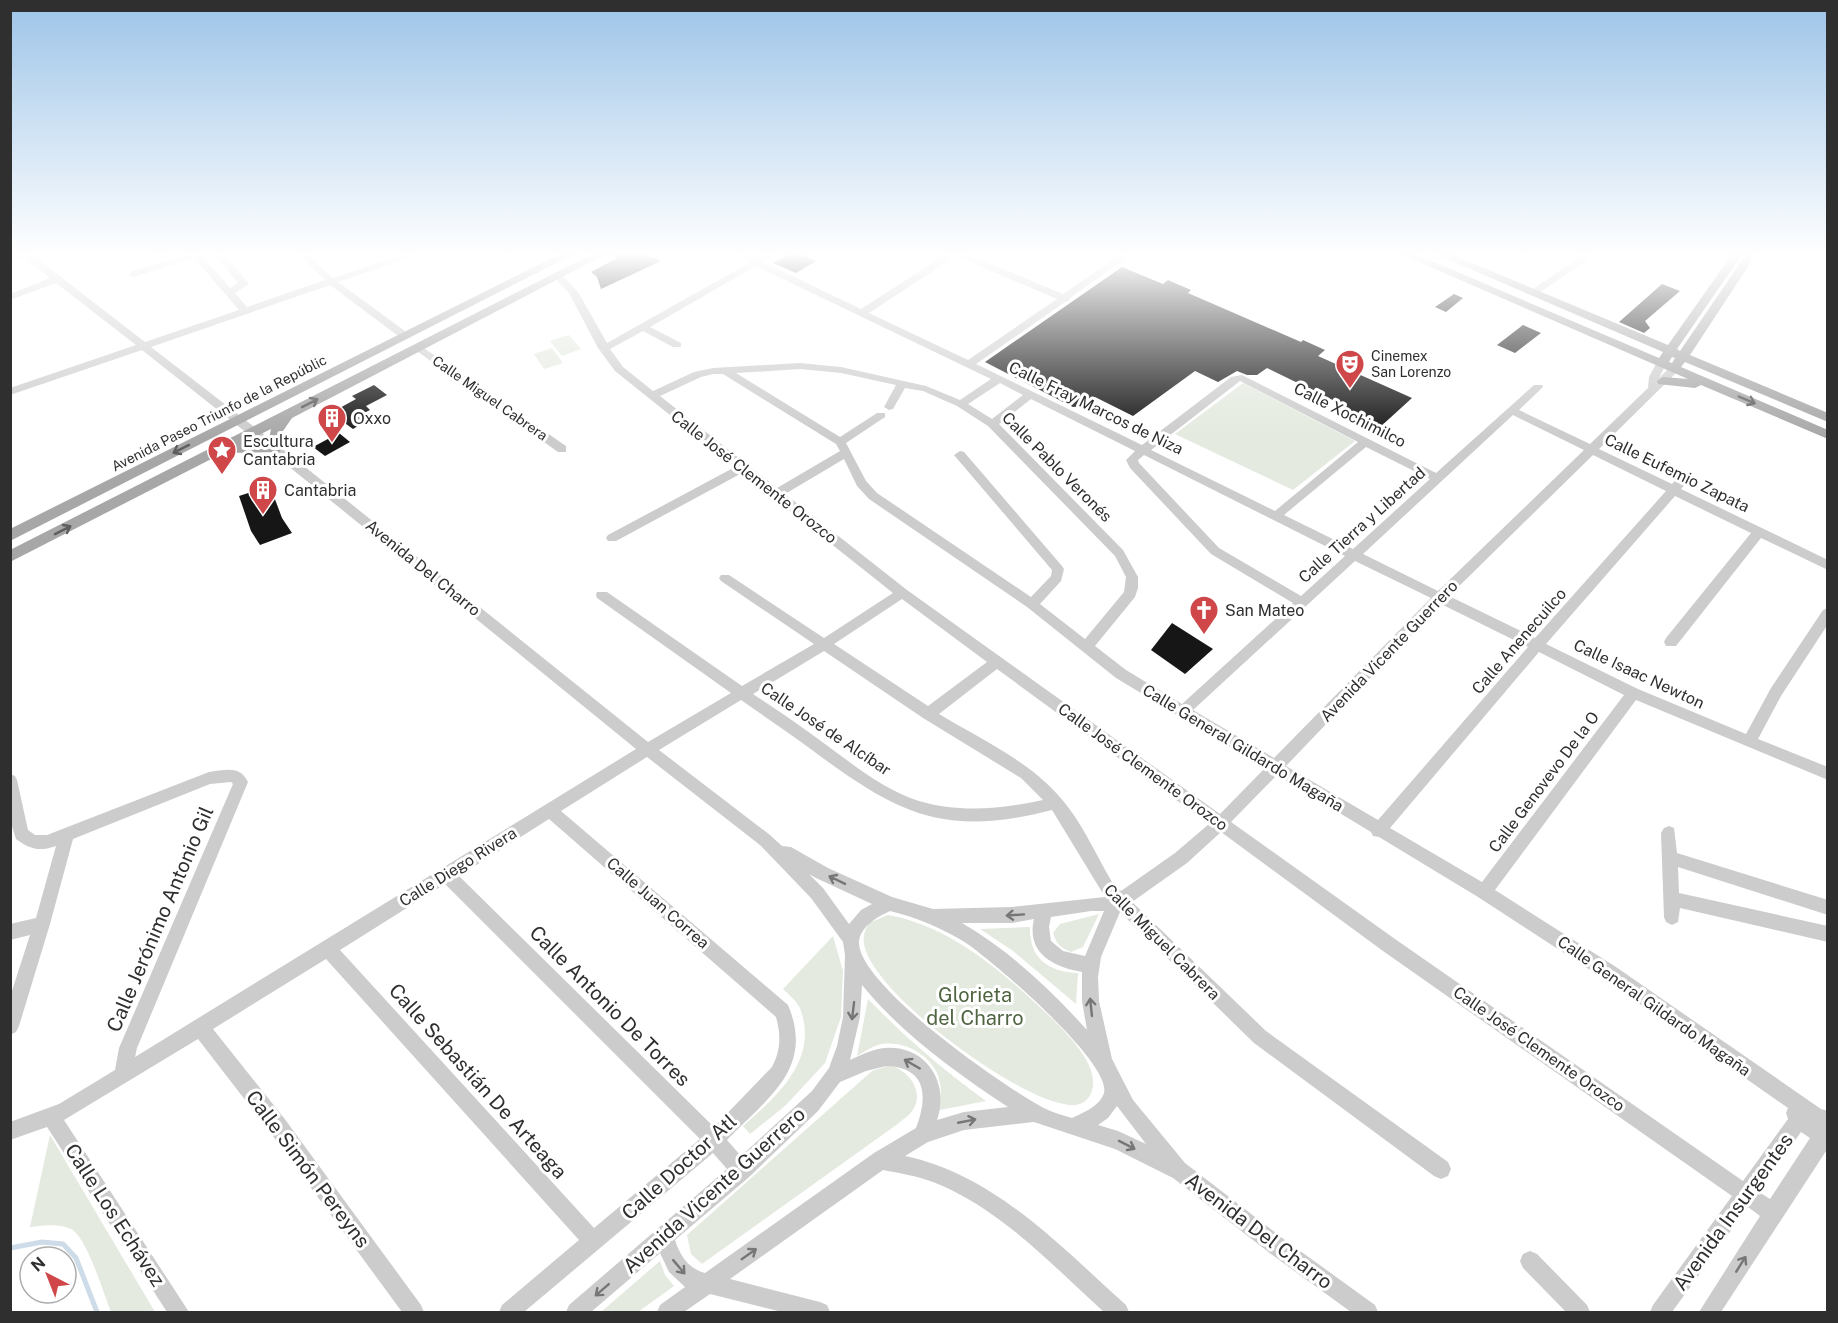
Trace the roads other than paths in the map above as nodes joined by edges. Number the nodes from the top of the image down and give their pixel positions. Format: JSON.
{"nodes":[{"id":1,"x":103,"y":315,"type":"edge"},
{"id":2,"x":238,"y":315,"type":"edge"},
{"id":3,"x":376,"y":315,"type":"edge"},
{"id":4,"x":447,"y":315,"type":"edge"},
{"id":5,"x":480,"y":315,"type":"edge"},
{"id":6,"x":585,"y":315,"type":"edge"},
{"id":7,"x":667,"y":315,"type":"edge"},
{"id":8,"x":865,"y":315,"type":"edge"},
{"id":9,"x":1043,"y":315,"type":"edge"},
{"id":10,"x":1548,"y":315,"type":"edge"},
{"id":11,"x":1583,"y":315,"type":"edge"},
{"id":12,"x":1695,"y":315,"type":"edge"},
{"id":13,"x":1710,"y":315,"type":"edge"},
{"id":14,"x":644,"y":328,"type":"junction"},
{"id":15,"x":405,"y":336,"type":"junction"},
{"id":16,"x":1679,"y":337,"type":"junction"},
{"id":17,"x":1637,"y":338,"type":"junction"},
{"id":18,"x":1694,"y":339,"type":"junction"},
{"id":19,"x":676,"y":345,"type":"dead end"},
{"id":20,"x":144,"y":347,"type":"junction"},
{"id":21,"x":418,"y":347,"type":"junction"},
{"id":22,"x":603,"y":348,"type":"junction"},
{"id":23,"x":1626,"y":348,"type":"junction"},
{"id":24,"x":1669,"y":352,"type":"junction"},
{"id":25,"x":1681,"y":357,"type":"junction"},
{"id":26,"x":969,"y":364,"type":"junction"},
{"id":27,"x":1668,"y":366,"type":"junction"},
{"id":28,"x":726,"y":371,"type":"junction"},
{"id":29,"x":1734,"y":378,"type":"junction"},
{"id":30,"x":999,"y":379,"type":"junction"},
{"id":31,"x":1657,"y":381,"type":"junction"},
{"id":32,"x":902,"y":384,"type":"junction"},
{"id":33,"x":1538,"y":387,"type":"dead end"},
{"id":34,"x":1726,"y":391,"type":"junction"},
{"id":35,"x":10,"y":392,"type":"edge"},
{"id":36,"x":1030,"y":394,"type":"junction"},
{"id":37,"x":651,"y":396,"type":"junction"},
{"id":38,"x":961,"y":404,"type":"junction"},
{"id":39,"x":1511,"y":410,"type":"junction"},
{"id":40,"x":289,"y":414,"type":"junction"},
{"id":41,"x":1827,"y":418,"type":"edge"},
{"id":42,"x":237,"y":420,"type":"junction"},
{"id":43,"x":992,"y":424,"type":"junction"},
{"id":44,"x":253,"y":432,"type":"junction"},
{"id":45,"x":1827,"y":435,"type":"edge"},
{"id":46,"x":1365,"y":442,"type":"junction"},
{"id":47,"x":843,"y":447,"type":"junction"},
{"id":48,"x":274,"y":449,"type":"junction"},
{"id":49,"x":562,"y":449,"type":"dead end"},
{"id":50,"x":1590,"y":449,"type":"junction"},
{"id":51,"x":1143,"y":450,"type":"junction"},
{"id":52,"x":211,"y":454,"type":"junction"},
{"id":53,"x":960,"y":455,"type":"dead end"},
{"id":54,"x":742,"y":468,"type":"junction"},
{"id":55,"x":1687,"y":475,"type":"dead end"},
{"id":56,"x":1438,"y":479,"type":"junction"},
{"id":57,"x":1673,"y":489,"type":"junction"},
{"id":58,"x":776,"y":494,"type":"junction"},
{"id":59,"x":1276,"y":516,"type":"junction"},
{"id":60,"x":1759,"y":532,"type":"junction"},
{"id":61,"x":10,"y":536,"type":"edge"},
{"id":62,"x":612,"y":538,"type":"dead end"},
{"id":63,"x":1354,"y":556,"type":"junction"},
{"id":64,"x":10,"y":557,"type":"edge"},
{"id":65,"x":1827,"y":566,"type":"edge"},
{"id":66,"x":725,"y":578,"type":"dead end"},
{"id":67,"x":902,"y":593,"type":"junction"},
{"id":68,"x":603,"y":595,"type":"dead end"},
{"id":69,"x":1439,"y":598,"type":"junction"},
{"id":70,"x":1302,"y":602,"type":"junction"},
{"id":71,"x":1032,"y":604,"type":"junction"},
{"id":72,"x":1827,"y":613,"type":"edge"},
{"id":73,"x":1823,"y":631,"type":"edge"},
{"id":74,"x":1671,"y":642,"type":"dead end"},
{"id":75,"x":825,"y":644,"type":"junction"},
{"id":76,"x":1086,"y":646,"type":"junction"},
{"id":77,"x":1536,"y":646,"type":"junction"},
{"id":78,"x":996,"y":662,"type":"junction"},
{"id":79,"x":1633,"y":693,"type":"junction"},
{"id":80,"x":742,"y":694,"type":"junction"},
{"id":81,"x":1182,"y":712,"type":"junction"},
{"id":82,"x":928,"y":714,"type":"junction"},
{"id":83,"x":1749,"y":742,"type":"junction"},
{"id":84,"x":647,"y":749,"type":"junction"},
{"id":85,"x":1277,"y":768,"type":"junction"},
{"id":86,"x":1827,"y":774,"type":"edge"},
{"id":87,"x":10,"y":780,"type":"edge"},
{"id":88,"x":1056,"y":802,"type":"junction"},
{"id":89,"x":549,"y":810,"type":"junction"},
{"id":90,"x":1221,"y":823,"type":"junction"},
{"id":91,"x":1378,"y":831,"type":"junction"},
{"id":92,"x":1669,"y":833,"type":"dead end"},
{"id":93,"x":66,"y":836,"type":"junction"},
{"id":94,"x":765,"y":840,"type":"junction"},
{"id":95,"x":1669,"y":857,"type":"junction"},
{"id":96,"x":446,"y":874,"type":"junction"},
{"id":97,"x":1484,"y":892,"type":"junction"},
{"id":98,"x":1671,"y":899,"type":"junction"},
{"id":99,"x":1117,"y":903,"type":"junction"},
{"id":100,"x":890,"y":904,"type":"junction"},
{"id":101,"x":1827,"y":908,"type":"edge"},
{"id":102,"x":1044,"y":913,"type":"junction"},
{"id":103,"x":932,"y":916,"type":"junction"},
{"id":104,"x":1672,"y":917,"type":"dead end"},
{"id":105,"x":42,"y":924,"type":"junction"},
{"id":106,"x":10,"y":933,"type":"edge"},
{"id":107,"x":1827,"y":934,"type":"edge"},
{"id":108,"x":851,"y":946,"type":"junction"},
{"id":109,"x":328,"y":949,"type":"junction"},
{"id":110,"x":1091,"y":965,"type":"junction"},
{"id":111,"x":766,"y":997,"type":"joint"},
{"id":112,"x":10,"y":1026,"type":"edge"},
{"id":113,"x":200,"y":1027,"type":"junction"},
{"id":114,"x":1104,"y":1064,"type":"junction"},
{"id":115,"x":123,"y":1073,"type":"junction"},
{"id":116,"x":834,"y":1076,"type":"junction"},
{"id":117,"x":1114,"y":1081,"type":"junction"},
{"id":118,"x":1035,"y":1113,"type":"junction"},
{"id":119,"x":1802,"y":1116,"type":"junction"},
{"id":120,"x":51,"y":1118,"type":"junction"},
{"id":121,"x":1072,"y":1127,"type":"junction"},
{"id":122,"x":10,"y":1131,"type":"edge"},
{"id":123,"x":1825,"y":1131,"type":"edge"},
{"id":124,"x":923,"y":1134,"type":"junction"},
{"id":125,"x":714,"y":1140,"type":"junction"},
{"id":126,"x":881,"y":1160,"type":"junction"},
{"id":127,"x":1441,"y":1169,"type":"dead end"},
{"id":128,"x":741,"y":1171,"type":"junction"},
{"id":129,"x":1180,"y":1171,"type":"junction"},
{"id":130,"x":1748,"y":1194,"type":"junction"},
{"id":131,"x":1773,"y":1213,"type":"junction"},
{"id":132,"x":664,"y":1236,"type":"junction"},
{"id":133,"x":594,"y":1242,"type":"junction"},
{"id":134,"x":1530,"y":1261,"type":"dead end"},
{"id":135,"x":708,"y":1283,"type":"junction"},
{"id":136,"x":179,"y":1312,"type":"edge"},
{"id":137,"x":414,"y":1312,"type":"edge"},
{"id":138,"x":509,"y":1312,"type":"edge"},
{"id":139,"x":576,"y":1312,"type":"edge"},
{"id":140,"x":667,"y":1312,"type":"edge"},
{"id":141,"x":820,"y":1312,"type":"edge"},
{"id":142,"x":1119,"y":1312,"type":"edge"},
{"id":143,"x":1368,"y":1312,"type":"edge"},
{"id":144,"x":1580,"y":1312,"type":"edge"},
{"id":145,"x":1660,"y":1312,"type":"edge"},
{"id":146,"x":1709,"y":1312,"type":"edge"}],
"edges":[{"from":1,"to":20,"type":"street","name":"Avenida Del Charro"},
{"from":2,"to":20,"type":"street"},
{"from":3,"to":15,"type":"street"},
{"from":4,"to":15,"type":"main road","name":"Avenida Paseo Triunfo de la Repúblic"},
{"from":5,"to":21,"type":"main road"},
{"from":6,"to":22,"type":"street","name":"Calle José Clemente Orozco"},
{"from":7,"to":14,"type":"street"},
{"from":8,"to":26,"type":"street","name":"Calle Fray Marcos de Niza"},
{"from":9,"to":26,"type":"street"},
{"from":10,"to":23,"type":"main road"},
{"from":11,"to":17,"type":"main road"},
{"from":12,"to":16,"type":"main road","name":"Avenida Vicente Guerrero"},
{"from":13,"to":18,"type":"main road","name":"Avenida Vicente Guerrero"},
{"from":14,"to":19,"type":"street"},
{"from":14,"to":22,"type":"street"},
{"from":15,"to":42,"type":"main road","name":"Avenida Paseo Triunfo de la Repúblic"},
{"from":16,"to":17,"type":"main road"},
{"from":16,"to":24,"type":"main road","name":"Avenida Vicente Guerrero"},
{"from":17,"to":24,"type":"main road"},
{"from":18,"to":25,"type":"main road","name":"Avenida Vicente Guerrero"},
{"from":18,"to":29,"type":"main road"},
{"from":20,"to":35,"type":"street"},
{"from":20,"to":42,"type":"street","name":"Avenida Del Charro"},
{"from":40,"to":21,"type":"main road","one_way":true},
{"from":21,"to":49,"type":"street","name":"Calle Miguel Cabrera"},
{"from":22,"to":37,"type":"street","name":"Calle José Clemente Orozco"},
{"from":23,"to":27,"type":"main road"},
{"from":23,"to":31,"type":"main road"},
{"from":24,"to":25,"type":"main road"},
{"from":24,"to":27,"type":"main road","name":"Avenida Vicente Guerrero"},
{"from":25,"to":27,"type":"main road","name":"Avenida Vicente Guerrero"},
{"from":25,"to":29,"type":"main road"},
{"from":26,"to":30,"type":"street","name":"Calle Fray Marcos de Niza"},
{"from":27,"to":31,"type":"street","name":"Avenida Vicente Guerrero"},
{"from":27,"to":34,"type":"main road"},
{"from":28,"to":32,"type":"street","name":"Calle Pablo Veronés"},
{"from":28,"to":37,"type":"street","name":"Calle Pablo Veronés"},
{"from":28,"to":47,"type":"street"},
{"from":29,"to":41,"type":"main road"},
{"from":30,"to":36,"type":"street","name":"Calle Fray Marcos de Niza"},
{"from":30,"to":38,"type":"street"},
{"from":31,"to":34,"type":"main road"},
{"from":31,"to":50,"type":"street","name":"Avenida Vicente Guerrero"},
{"from":32,"to":38,"type":"street","name":"Calle Pablo Veronés"},
{"from":32,"to":47,"type":"street"},
{"from":33,"to":39,"type":"street","name":"Calle Tierra y Libertad"},
{"from":34,"to":45,"type":"main road","one_way":true},
{"from":36,"to":43,"type":"street"},
{"from":36,"to":51,"type":"street","name":"Calle Fray Marcos de Niza"},
{"from":37,"to":54,"type":"street","name":"Calle José Clemente Orozco"},
{"from":38,"to":43,"type":"street","name":"Calle Pablo Veronés"},
{"from":39,"to":50,"type":"street","name":"Calle Eufemio Zapata"},
{"from":39,"to":56,"type":"street","name":"Calle Tierra y Libertad"},
{"from":40,"to":44,"type":"main road"},
{"from":40,"to":48,"type":"main road"},
{"from":42,"to":44,"type":"street","name":"Avenida Del Charro"},
{"from":42,"to":61,"type":"main road","name":"Avenida Paseo Triunfo de la Repúblic","one_way":true},
{"from":43,"to":76,"type":"street","name":"Calle Pablo Veronés"},
{"from":44,"to":48,"type":"street","name":"Avenida Del Charro"},
{"from":44,"to":52,"type":"main road"},
{"from":46,"to":51,"type":"street","name":"Calle Xochimilco"},
{"from":46,"to":56,"type":"street","name":"Calle Xochimilco"},
{"from":46,"to":59,"type":"street"},
{"from":47,"to":58,"type":"street"},
{"from":47,"to":71,"type":"street","name":"Calle General Gildardo Magaña"},
{"from":48,"to":52,"type":"main road"},
{"from":48,"to":84,"type":"street","name":"Avenida Del Charro"},
{"from":50,"to":57,"type":"street","name":"Calle Eufemio Zapata"},
{"from":50,"to":69,"type":"street","name":"Avenida Vicente Guerrero"},
{"from":51,"to":59,"type":"street","name":"Calle Fray Marcos de Niza"},
{"from":51,"to":70,"type":"street"},
{"from":64,"to":52,"type":"main road","one_way":true},
{"from":53,"to":71,"type":"street"},
{"from":54,"to":58,"type":"street","name":"Calle José Clemente Orozco"},
{"from":54,"to":62,"type":"street"},
{"from":55,"to":57,"type":"street","name":"Calle Anenecuilco"},
{"from":56,"to":63,"type":"street","name":"Calle Tierra y Libertad"},
{"from":57,"to":60,"type":"street","name":"Calle Eufemio Zapata"},
{"from":57,"to":77,"type":"street","name":"Calle Anenecuilco"},
{"from":58,"to":67,"type":"street","name":"Calle José Clemente Orozco"},
{"from":59,"to":63,"type":"street","name":"Calle Fray Marcos de Niza"},
{"from":60,"to":65,"type":"street","name":"Calle Eufemio Zapata"},
{"from":60,"to":74,"type":"street"},
{"from":63,"to":69,"type":"street","name":"Calle Fray Marcos de Niza"},
{"from":63,"to":70,"type":"street","name":"Calle Tierra y Libertad"},
{"from":66,"to":75,"type":"street","name":"Calle Miguel Cabrera"},
{"from":67,"to":75,"type":"street","name":"Calle Diego Rivera"},
{"from":67,"to":78,"type":"street","name":"Calle José Clemente Orozco"},
{"from":68,"to":80,"type":"street","name":"Calle José de Alcíbar"},
{"from":69,"to":77,"type":"street","name":"Calle Isaac Newton"},
{"from":69,"to":85,"type":"street","name":"Avenida Vicente Guerrero"},
{"from":70,"to":81,"type":"street","name":"Calle Tierra y Libertad"},
{"from":71,"to":76,"type":"street","name":"Calle General Gildardo Magaña"},
{"from":72,"to":73,"type":"street"},
{"from":73,"to":83,"type":"street"},
{"from":75,"to":80,"type":"street","name":"Calle Diego Rivera"},
{"from":75,"to":82,"type":"street","name":"Calle Miguel Cabrera"},
{"from":76,"to":81,"type":"street","name":"Calle General Gildardo Magaña"},
{"from":77,"to":79,"type":"street","name":"Calle Isaac Newton"},
{"from":77,"to":91,"type":"street","name":"Calle Anenecuilco"},
{"from":78,"to":82,"type":"street"},
{"from":78,"to":90,"type":"street","name":"Calle José Clemente Orozco"},
{"from":79,"to":83,"type":"street","name":"Calle Isaac Newton"},
{"from":79,"to":97,"type":"street","name":"Calle Genovevo De la O"},
{"from":80,"to":84,"type":"street","name":"Calle Diego Rivera"},
{"from":80,"to":88,"type":"street","name":"Calle José de Alcíbar"},
{"from":81,"to":85,"type":"street","name":"Calle General Gildardo Magaña"},
{"from":82,"to":88,"type":"street","name":"Calle Miguel Cabrera"},
{"from":83,"to":86,"type":"street","name":"Calle Isaac Newton"},
{"from":84,"to":89,"type":"street","name":"Calle Diego Rivera"},
{"from":84,"to":94,"type":"street","name":"Avenida Del Charro"},
{"from":85,"to":90,"type":"street","name":"Avenida Vicente Guerrero"},
{"from":85,"to":91,"type":"street","name":"Calle General Gildardo Magaña"},
{"from":87,"to":93,"type":"street"},
{"from":88,"to":99,"type":"street","name":"Calle Miguel Cabrera"},
{"from":89,"to":96,"type":"street","name":"Calle Diego Rivera"},
{"from":89,"to":111,"type":"street","name":"Calle Juan Correa"},
{"from":90,"to":99,"type":"street","name":"Avenida Vicente Guerrero"},
{"from":90,"to":130,"type":"street","name":"Calle José Clemente Orozco"},
{"from":91,"to":97,"type":"street","name":"Calle General Gildardo Magaña"},
{"from":92,"to":95,"type":"street"},
{"from":93,"to":105,"type":"street"},
{"from":93,"to":115,"type":"street","name":"Calle Jerónimo Antonio Gil"},
{"from":100,"to":94,"type":"street","name":"Avenida Del Charro","one_way":true},
{"from":94,"to":108,"type":"street","name":"Avenida Del Charro"},
{"from":95,"to":98,"type":"street"},
{"from":95,"to":101,"type":"street"},
{"from":96,"to":109,"type":"street","name":"Calle Diego Rivera"},
{"from":96,"to":125,"type":"street","name":"Calle Antonio De Torres"},
{"from":97,"to":119,"type":"street","name":"Calle General Gildardo Magaña"},
{"from":98,"to":104,"type":"street"},
{"from":98,"to":107,"type":"street"},
{"from":99,"to":102,"type":"street"},
{"from":99,"to":110,"type":"street"},
{"from":99,"to":127,"type":"street","name":"Calle Miguel Cabrera"},
{"from":100,"to":103,"type":"street","name":"Avenida Del Charro"},
{"from":100,"to":108,"type":"street"},
{"from":102,"to":103,"type":"street","one_way":true},
{"from":102,"to":110,"type":"street"},
{"from":103,"to":114,"type":"street"},
{"from":105,"to":106,"type":"street"},
{"from":105,"to":112,"type":"street"},
{"from":108,"to":116,"type":"street","name":"Avenida Vicente Guerrero","one_way":true},
{"from":108,"to":118,"type":"street","name":"Avenida Del Charro"},
{"from":109,"to":113,"type":"street","name":"Calle Diego Rivera"},
{"from":109,"to":133,"type":"street","name":"Calle Sebastián De Arteaga"},
{"from":114,"to":110,"type":"street","one_way":true},
{"from":111,"to":125,"type":"street","name":"Calle Doctor Atl"},
{"from":113,"to":115,"type":"street","name":"Calle Diego Rivera"},
{"from":113,"to":137,"type":"street","name":"Calle Simón Pereyns"},
{"from":114,"to":117,"type":"street","name":"Avenida Del Charro"},
{"from":115,"to":120,"type":"street","name":"Calle Diego Rivera"},
{"from":124,"to":116,"type":"street","one_way":true},
{"from":116,"to":128,"type":"street","name":"Avenida Vicente Guerrero"},
{"from":117,"to":121,"type":"street"},
{"from":117,"to":129,"type":"street","name":"Avenida Del Charro"},
{"from":118,"to":121,"type":"street","name":"Avenida Del Charro"},
{"from":124,"to":118,"type":"street","one_way":true},
{"from":119,"to":123,"type":"street"},
{"from":119,"to":130,"type":"street","name":"Avenida Insurgentes"},
{"from":120,"to":122,"type":"street","name":"Calle Diego Rivera"},
{"from":120,"to":136,"type":"street","name":"Calle Los Echávez"},
{"from":121,"to":129,"type":"street","name":"Avenida Del Charro","one_way":true},
{"from":123,"to":131,"type":"street","name":"Avenida Insurgentes"},
{"from":124,"to":126,"type":"street"},
{"from":125,"to":128,"type":"street","name":"Calle Antonio De Torres"},
{"from":125,"to":133,"type":"street","name":"Calle Doctor Atl"},
{"from":135,"to":126,"type":"street","one_way":true},
{"from":126,"to":142,"type":"street"},
{"from":128,"to":132,"type":"street","name":"Avenida Vicente Guerrero"},
{"from":129,"to":143,"type":"street","name":"Avenida Del Charro"},
{"from":130,"to":131,"type":"street","name":"Calle José Clemente Orozco"},
{"from":130,"to":145,"type":"street","name":"Avenida Insurgentes"},
{"from":146,"to":131,"type":"street","name":"Avenida Insurgentes","one_way":true},
{"from":132,"to":135,"type":"street","one_way":true},
{"from":132,"to":139,"type":"street","name":"Avenida Vicente Guerrero","one_way":true},
{"from":133,"to":138,"type":"street","name":"Calle Doctor Atl"},
{"from":134,"to":144,"type":"street"},
{"from":135,"to":140,"type":"street"},
{"from":135,"to":141,"type":"street"}]}
